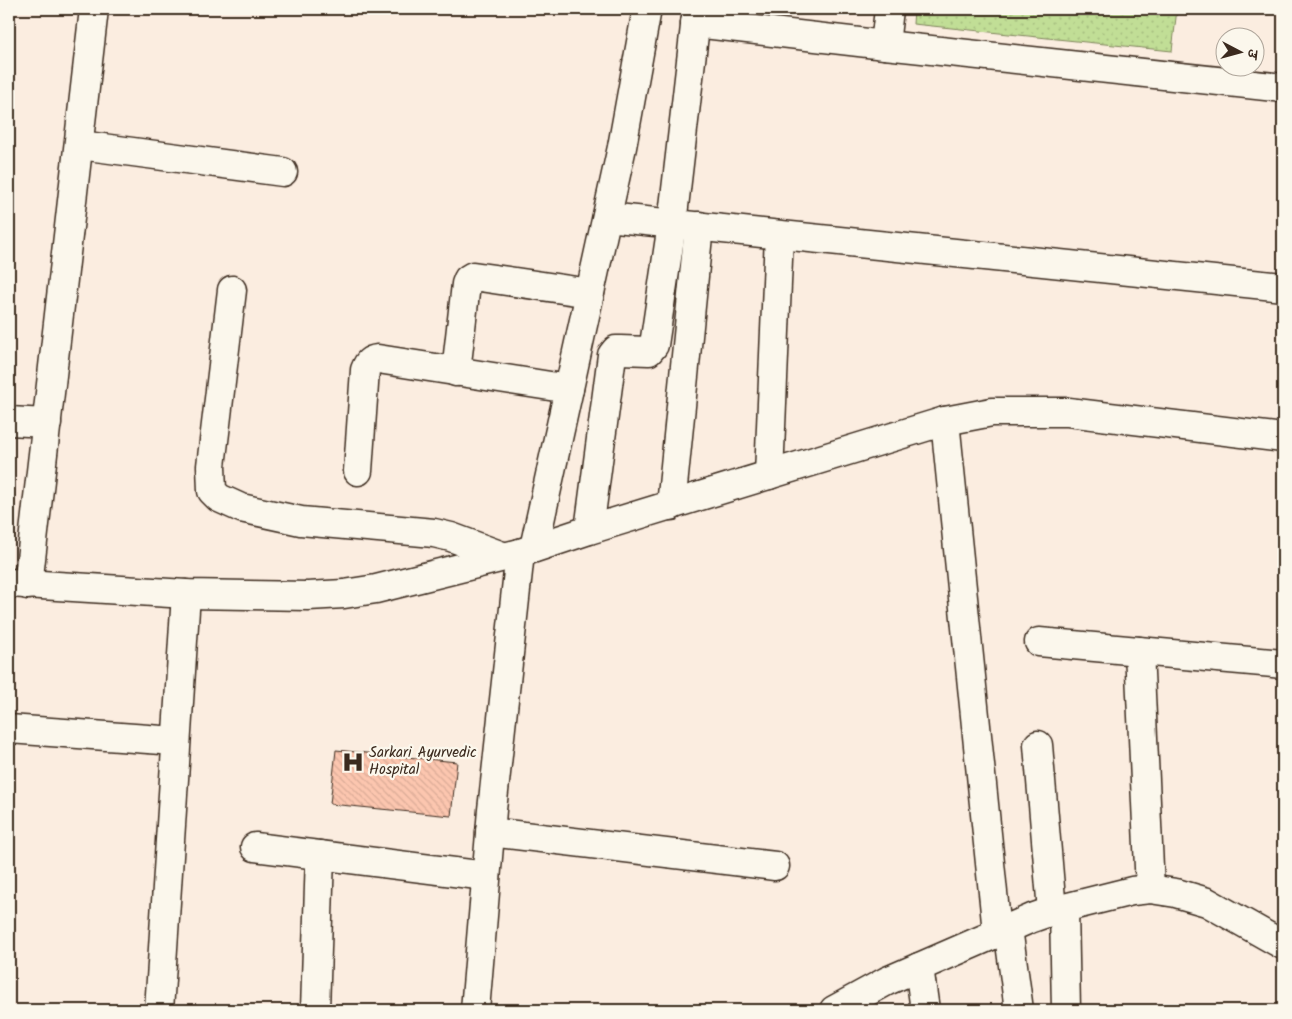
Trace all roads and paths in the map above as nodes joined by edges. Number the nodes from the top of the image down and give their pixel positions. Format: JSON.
{"nodes":[{"id":1,"x":94,"y":9,"type":"edge"},
{"id":2,"x":647,"y":9,"type":"edge"},
{"id":3,"x":889,"y":9,"type":"edge"},
{"id":4,"x":696,"y":16,"type":"edge"},
{"id":5,"x":884,"y":46,"type":"junction"},
{"id":6,"x":1283,"y":88,"type":"edge"},
{"id":7,"x":80,"y":145,"type":"junction"},
{"id":8,"x":283,"y":172,"type":"dead end"},
{"id":9,"x":607,"y":217,"type":"junction"},
{"id":10,"x":672,"y":224,"type":"junction"},
{"id":11,"x":699,"y":226,"type":"junction"},
{"id":12,"x":779,"y":235,"type":"junction"},
{"id":13,"x":1283,"y":287,"type":"edge"},
{"id":14,"x":232,"y":290,"type":"dead end"},
{"id":15,"x":590,"y":293,"type":"junction"},
{"id":16,"x":456,"y":372,"type":"junction"},
{"id":17,"x":569,"y":389,"type":"junction"},
{"id":18,"x":945,"y":420,"type":"junction"},
{"id":19,"x":9,"y":421,"type":"edge"},
{"id":20,"x":47,"y":423,"type":"junction"},
{"id":21,"x":1283,"y":438,"type":"edge"},
{"id":22,"x":358,"y":471,"type":"dead end"},
{"id":23,"x":769,"y":476,"type":"junction"},
{"id":24,"x":671,"y":506,"type":"junction"},
{"id":25,"x":589,"y":530,"type":"junction"},
{"id":26,"x":520,"y":552,"type":"junction"},
{"id":27,"x":18,"y":584,"type":"edge"},
{"id":28,"x":186,"y":594,"type":"junction"},
{"id":29,"x":1039,"y":642,"type":"dead end"},
{"id":30,"x":1139,"y":650,"type":"junction"},
{"id":31,"x":1283,"y":664,"type":"edge"},
{"id":32,"x":9,"y":729,"type":"edge"},
{"id":33,"x":176,"y":741,"type":"junction"},
{"id":34,"x":1038,"y":745,"type":"dead end"},
{"id":35,"x":490,"y":832,"type":"junction"},
{"id":36,"x":255,"y":847,"type":"dead end"},
{"id":37,"x":320,"y":855,"type":"junction"},
{"id":38,"x":774,"y":866,"type":"dead end"},
{"id":39,"x":486,"y":876,"type":"junction"},
{"id":40,"x":1150,"y":889,"type":"junction"},
{"id":41,"x":1058,"y":910,"type":"junction"},
{"id":42,"x":1003,"y":930,"type":"junction"},
{"id":43,"x":1283,"y":945,"type":"edge"},
{"id":44,"x":919,"y":967,"type":"junction"},
{"id":45,"x":159,"y":1010,"type":"edge"},
{"id":46,"x":316,"y":1010,"type":"edge"},
{"id":47,"x":475,"y":1010,"type":"edge"},
{"id":48,"x":834,"y":1010,"type":"edge"},
{"id":49,"x":924,"y":1010,"type":"edge"},
{"id":50,"x":1019,"y":1010,"type":"edge"},
{"id":51,"x":1066,"y":1010,"type":"edge"}],
"edges":[{"from":1,"to":7,"type":"street"},
{"from":2,"to":9,"type":"street"},
{"from":3,"to":5,"type":"street"},
{"from":4,"to":5,"type":"street"},
{"from":4,"to":10,"type":"street"},
{"from":5,"to":6,"type":"street"},
{"from":7,"to":8,"type":"street"},
{"from":7,"to":20,"type":"street"},
{"from":9,"to":10,"type":"street"},
{"from":9,"to":15,"type":"street"},
{"from":10,"to":11,"type":"street"},
{"from":10,"to":25,"type":"street"},
{"from":11,"to":12,"type":"street"},
{"from":11,"to":24,"type":"street"},
{"from":12,"to":13,"type":"street"},
{"from":12,"to":23,"type":"street"},
{"from":14,"to":26,"type":"street"},
{"from":15,"to":16,"type":"street"},
{"from":15,"to":17,"type":"street"},
{"from":16,"to":17,"type":"street"},
{"from":16,"to":22,"type":"street"},
{"from":17,"to":26,"type":"street"},
{"from":18,"to":21,"type":"street"},
{"from":18,"to":23,"type":"street"},
{"from":18,"to":42,"type":"street"},
{"from":19,"to":20,"type":"street"},
{"from":20,"to":27,"type":"street"},
{"from":23,"to":24,"type":"street"},
{"from":24,"to":25,"type":"street"},
{"from":25,"to":26,"type":"street"},
{"from":26,"to":28,"type":"street"},
{"from":26,"to":35,"type":"street"},
{"from":27,"to":28,"type":"street"},
{"from":28,"to":33,"type":"street"},
{"from":29,"to":30,"type":"street"},
{"from":30,"to":31,"type":"street"},
{"from":30,"to":40,"type":"street"},
{"from":32,"to":33,"type":"street"},
{"from":33,"to":45,"type":"street"},
{"from":34,"to":41,"type":"street"},
{"from":35,"to":38,"type":"street"},
{"from":35,"to":39,"type":"street"},
{"from":36,"to":37,"type":"street"},
{"from":37,"to":39,"type":"street"},
{"from":37,"to":46,"type":"street"},
{"from":39,"to":47,"type":"street"},
{"from":40,"to":41,"type":"street"},
{"from":40,"to":43,"type":"street"},
{"from":41,"to":42,"type":"street"},
{"from":41,"to":51,"type":"street"},
{"from":42,"to":44,"type":"street"},
{"from":42,"to":50,"type":"street"},
{"from":44,"to":48,"type":"street"},
{"from":44,"to":49,"type":"street"}]}
